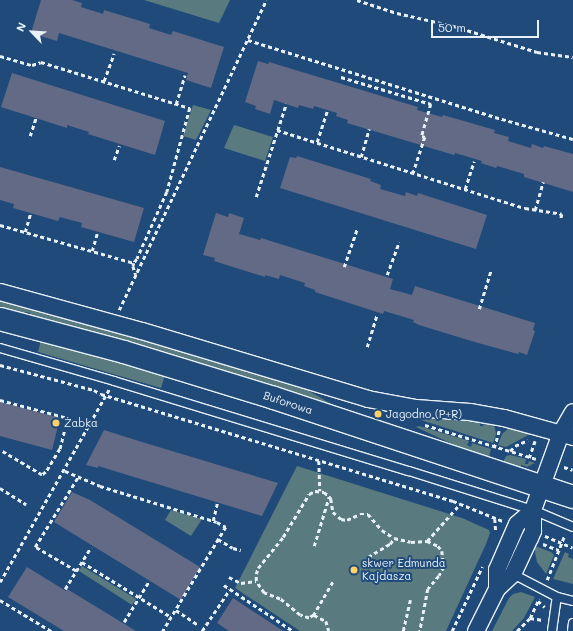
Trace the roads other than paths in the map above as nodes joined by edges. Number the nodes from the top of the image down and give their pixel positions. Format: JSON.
{"nodes":[{"id":1,"x":0,"y":292,"type":"edge"},
{"id":2,"x":0,"y":319,"type":"edge"},
{"id":3,"x":0,"y":348,"type":"edge"},
{"id":4,"x":573,"y":412,"type":"edge"},
{"id":5,"x":567,"y":435,"type":"edge"},
{"id":6,"x":542,"y":487,"type":"junction"},
{"id":7,"x":573,"y":497,"type":"edge"},
{"id":8,"x":533,"y":510,"type":"junction"},
{"id":9,"x":573,"y":527,"type":"edge"},
{"id":10,"x":513,"y":574,"type":"junction"},
{"id":11,"x":497,"y":589,"type":"junction"},
{"id":12,"x":557,"y":597,"type":"junction"},
{"id":13,"x":573,"y":601,"type":"edge"},
{"id":14,"x":573,"y":623,"type":"edge"},
{"id":15,"x":476,"y":631,"type":"edge"},
{"id":16,"x":552,"y":631,"type":"edge"},
{"id":17,"x":572,"y":631,"type":"edge"}],
"edges":[{"from":1,"to":5,"type":"street"},
{"from":2,"to":6,"type":"main road","name":"Buforowa"},
{"from":3,"to":8,"type":"lane"},
{"from":4,"to":5,"type":"street"},
{"from":5,"to":6,"type":"street"},
{"from":6,"to":7,"type":"main road","name":"Buforowa"},
{"from":6,"to":8,"type":"street"},
{"from":8,"to":9,"type":"lane"},
{"from":8,"to":10,"type":"street"},
{"from":8,"to":11,"type":"street"},
{"from":10,"to":11,"type":"street"},
{"from":10,"to":12,"type":"lane"},
{"from":11,"to":15,"type":"street"},
{"from":12,"to":13,"type":"lane"},
{"from":12,"to":16,"type":"lane"},
{"from":14,"to":17,"type":"lane"}]}
